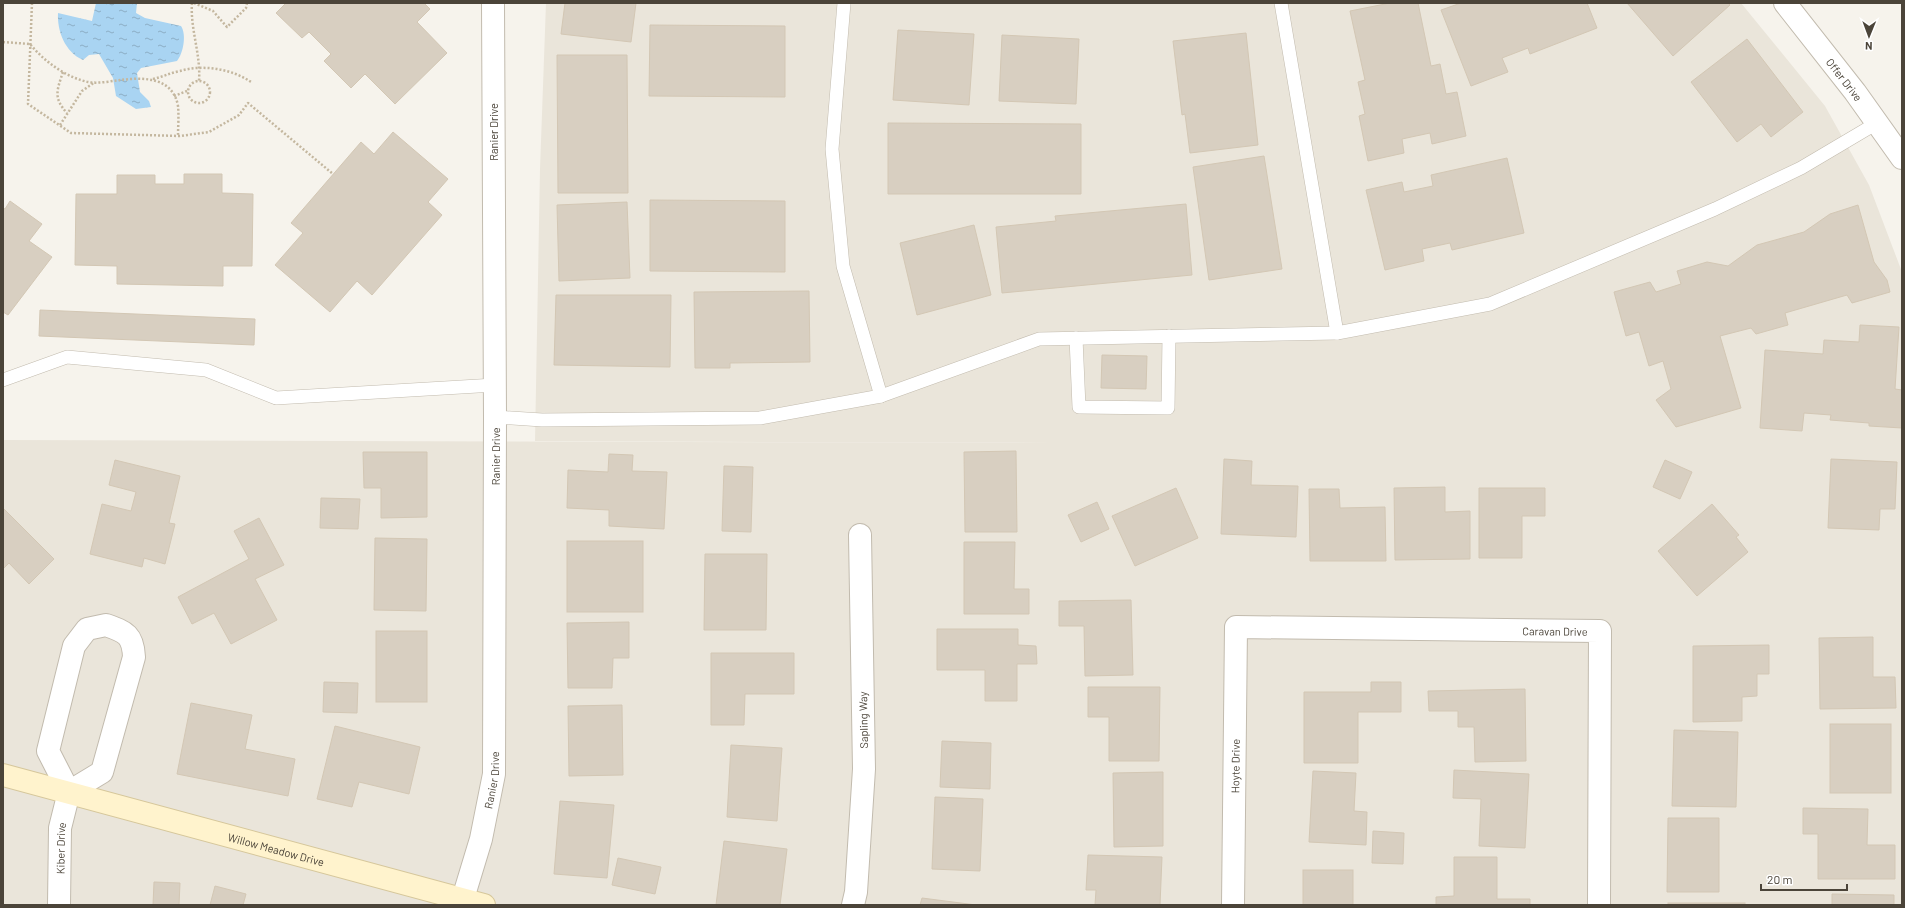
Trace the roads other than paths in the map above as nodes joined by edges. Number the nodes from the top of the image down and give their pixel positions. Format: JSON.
{"nodes":[{"id":1,"x":493,"y":3,"type":"edge"},
{"id":2,"x":844,"y":3,"type":"edge"},
{"id":3,"x":1281,"y":3,"type":"edge"},
{"id":4,"x":1785,"y":3,"type":"edge"},
{"id":5,"x":1877,"y":123,"type":"junction"},
{"id":6,"x":1902,"y":158,"type":"edge"},
{"id":7,"x":1337,"y":333,"type":"junction"},
{"id":8,"x":1169,"y":336,"type":"junction"},
{"id":9,"x":1076,"y":338,"type":"junction"},
{"id":10,"x":3,"y":380,"type":"edge"},
{"id":11,"x":495,"y":385,"type":"junction"},
{"id":12,"x":881,"y":396,"type":"junction"},
{"id":13,"x":495,"y":417,"type":"junction"},
{"id":14,"x":860,"y":535,"type":"dead end"},
{"id":15,"x":1236,"y":627,"type":"joint"},
{"id":16,"x":3,"y":775,"type":"edge"},
{"id":17,"x":69,"y":792,"type":"junction"},
{"id":18,"x":462,"y":902,"type":"edge"},
{"id":19,"x":59,"y":905,"type":"edge"},
{"id":20,"x":484,"y":905,"type":"edge"},
{"id":21,"x":853,"y":905,"type":"edge"},
{"id":22,"x":1233,"y":905,"type":"edge"},
{"id":23,"x":1599,"y":905,"type":"edge"}],
"edges":[{"from":1,"to":11,"type":"street","name":"Ranier Drive"},
{"from":2,"to":12,"type":"lane"},
{"from":3,"to":7,"type":"lane"},
{"from":4,"to":5,"type":"street","name":"Offer Drive"},
{"from":5,"to":6,"type":"street","name":"Offer Drive"},
{"from":5,"to":7,"type":"lane"},
{"from":7,"to":8,"type":"lane"},
{"from":8,"to":9,"type":"lane"},
{"from":8,"to":9,"type":"lane"},
{"from":9,"to":12,"type":"lane"},
{"from":10,"to":11,"type":"lane"},
{"from":11,"to":13,"type":"street","name":"Ranier Drive"},
{"from":12,"to":13,"type":"lane"},
{"from":13,"to":18,"type":"street","name":"Ranier Drive"},
{"from":14,"to":21,"type":"street","name":"Sapling Way"},
{"from":15,"to":22,"type":"street","name":"Hoyte Drive"},
{"from":15,"to":23,"type":"street","name":"Caravan Drive"},
{"from":16,"to":17,"type":"street","name":"Willow Meadow Drive"},
{"from":17,"to":17,"type":"street"},
{"from":17,"to":18,"type":"street","name":"Willow Meadow Drive"},
{"from":17,"to":19,"type":"street","name":"Kiber Drive"},
{"from":18,"to":20,"type":"street","name":"Willow Meadow Drive"}]}
